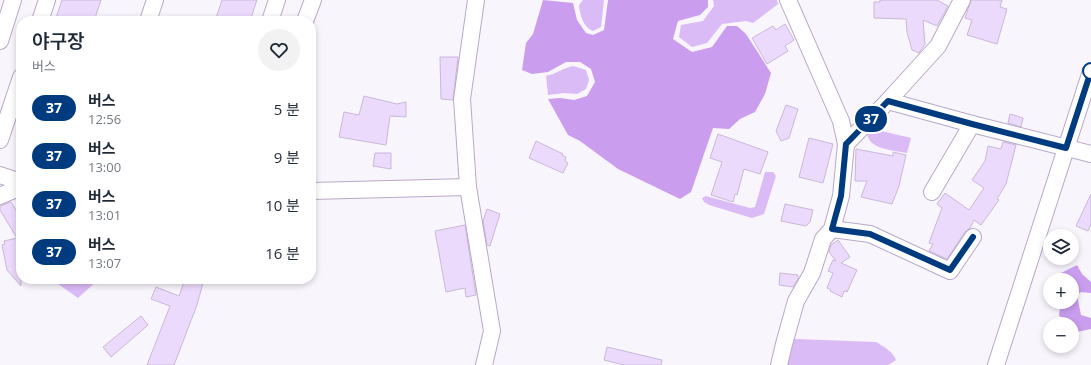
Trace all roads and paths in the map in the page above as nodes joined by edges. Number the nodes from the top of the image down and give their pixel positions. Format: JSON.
{"nodes":[{"id":1,"x":13,"y":0,"type":"edge"},
{"id":2,"x":47,"y":0,"type":"edge"},
{"id":3,"x":155,"y":0,"type":"edge"},
{"id":4,"x":277,"y":0,"type":"edge"},
{"id":5,"x":313,"y":0,"type":"edge"},
{"id":6,"x":476,"y":0,"type":"edge"},
{"id":7,"x":788,"y":0,"type":"edge"},
{"id":8,"x":962,"y":0,"type":"edge"},
{"id":9,"x":42,"y":16,"type":"edge"},
{"id":10,"x":150,"y":16,"type":"edge"},
{"id":11,"x":272,"y":16,"type":"edge"},
{"id":12,"x":307,"y":16,"type":"edge"},
{"id":13,"x":0,"y":41,"type":"edge"},
{"id":14,"x":1091,"y":71,"type":"edge"},
{"id":15,"x":16,"y":92,"type":"edge"},
{"id":16,"x":888,"y":101,"type":"junction"},
{"id":17,"x":972,"y":124,"type":"junction"},
{"id":18,"x":0,"y":140,"type":"edge"},
{"id":19,"x":846,"y":144,"type":"junction"},
{"id":20,"x":1066,"y":148,"type":"junction"},
{"id":21,"x":1091,"y":154,"type":"edge"},
{"id":22,"x":0,"y":175,"type":"edge"},
{"id":23,"x":16,"y":180,"type":"edge"},
{"id":24,"x":468,"y":187,"type":"junction"},
{"id":25,"x":16,"y":188,"type":"edge"},
{"id":26,"x":316,"y":191,"type":"edge"},
{"id":27,"x":932,"y":192,"type":"dead end"},
{"id":28,"x":0,"y":196,"type":"edge"},
{"id":29,"x":832,"y":229,"type":"junction"},
{"id":30,"x":973,"y":237,"type":"dead end"},
{"id":31,"x":484,"y":365,"type":"edge"},
{"id":32,"x":779,"y":365,"type":"edge"},
{"id":33,"x":996,"y":365,"type":"edge"}],
"edges":[{"from":1,"to":13,"type":"street"},
{"from":2,"to":9,"type":"street"},
{"from":3,"to":10,"type":"street"},
{"from":4,"to":11,"type":"street"},
{"from":5,"to":12,"type":"street"},
{"from":6,"to":24,"type":"street"},
{"from":7,"to":19,"type":"street"},
{"from":8,"to":16,"type":"street"},
{"from":14,"to":20,"type":"street"},
{"from":15,"to":18,"type":"street"},
{"from":16,"to":17,"type":"street"},
{"from":16,"to":19,"type":"street"},
{"from":17,"to":20,"type":"street"},
{"from":17,"to":27,"type":"street"},
{"from":19,"to":29,"type":"street"},
{"from":20,"to":21,"type":"street"},
{"from":20,"to":33,"type":"street"},
{"from":22,"to":23,"type":"street"},
{"from":24,"to":26,"type":"street"},
{"from":24,"to":31,"type":"street"},
{"from":25,"to":28,"type":"street"},
{"from":29,"to":30,"type":"street"},
{"from":29,"to":32,"type":"street"}]}
